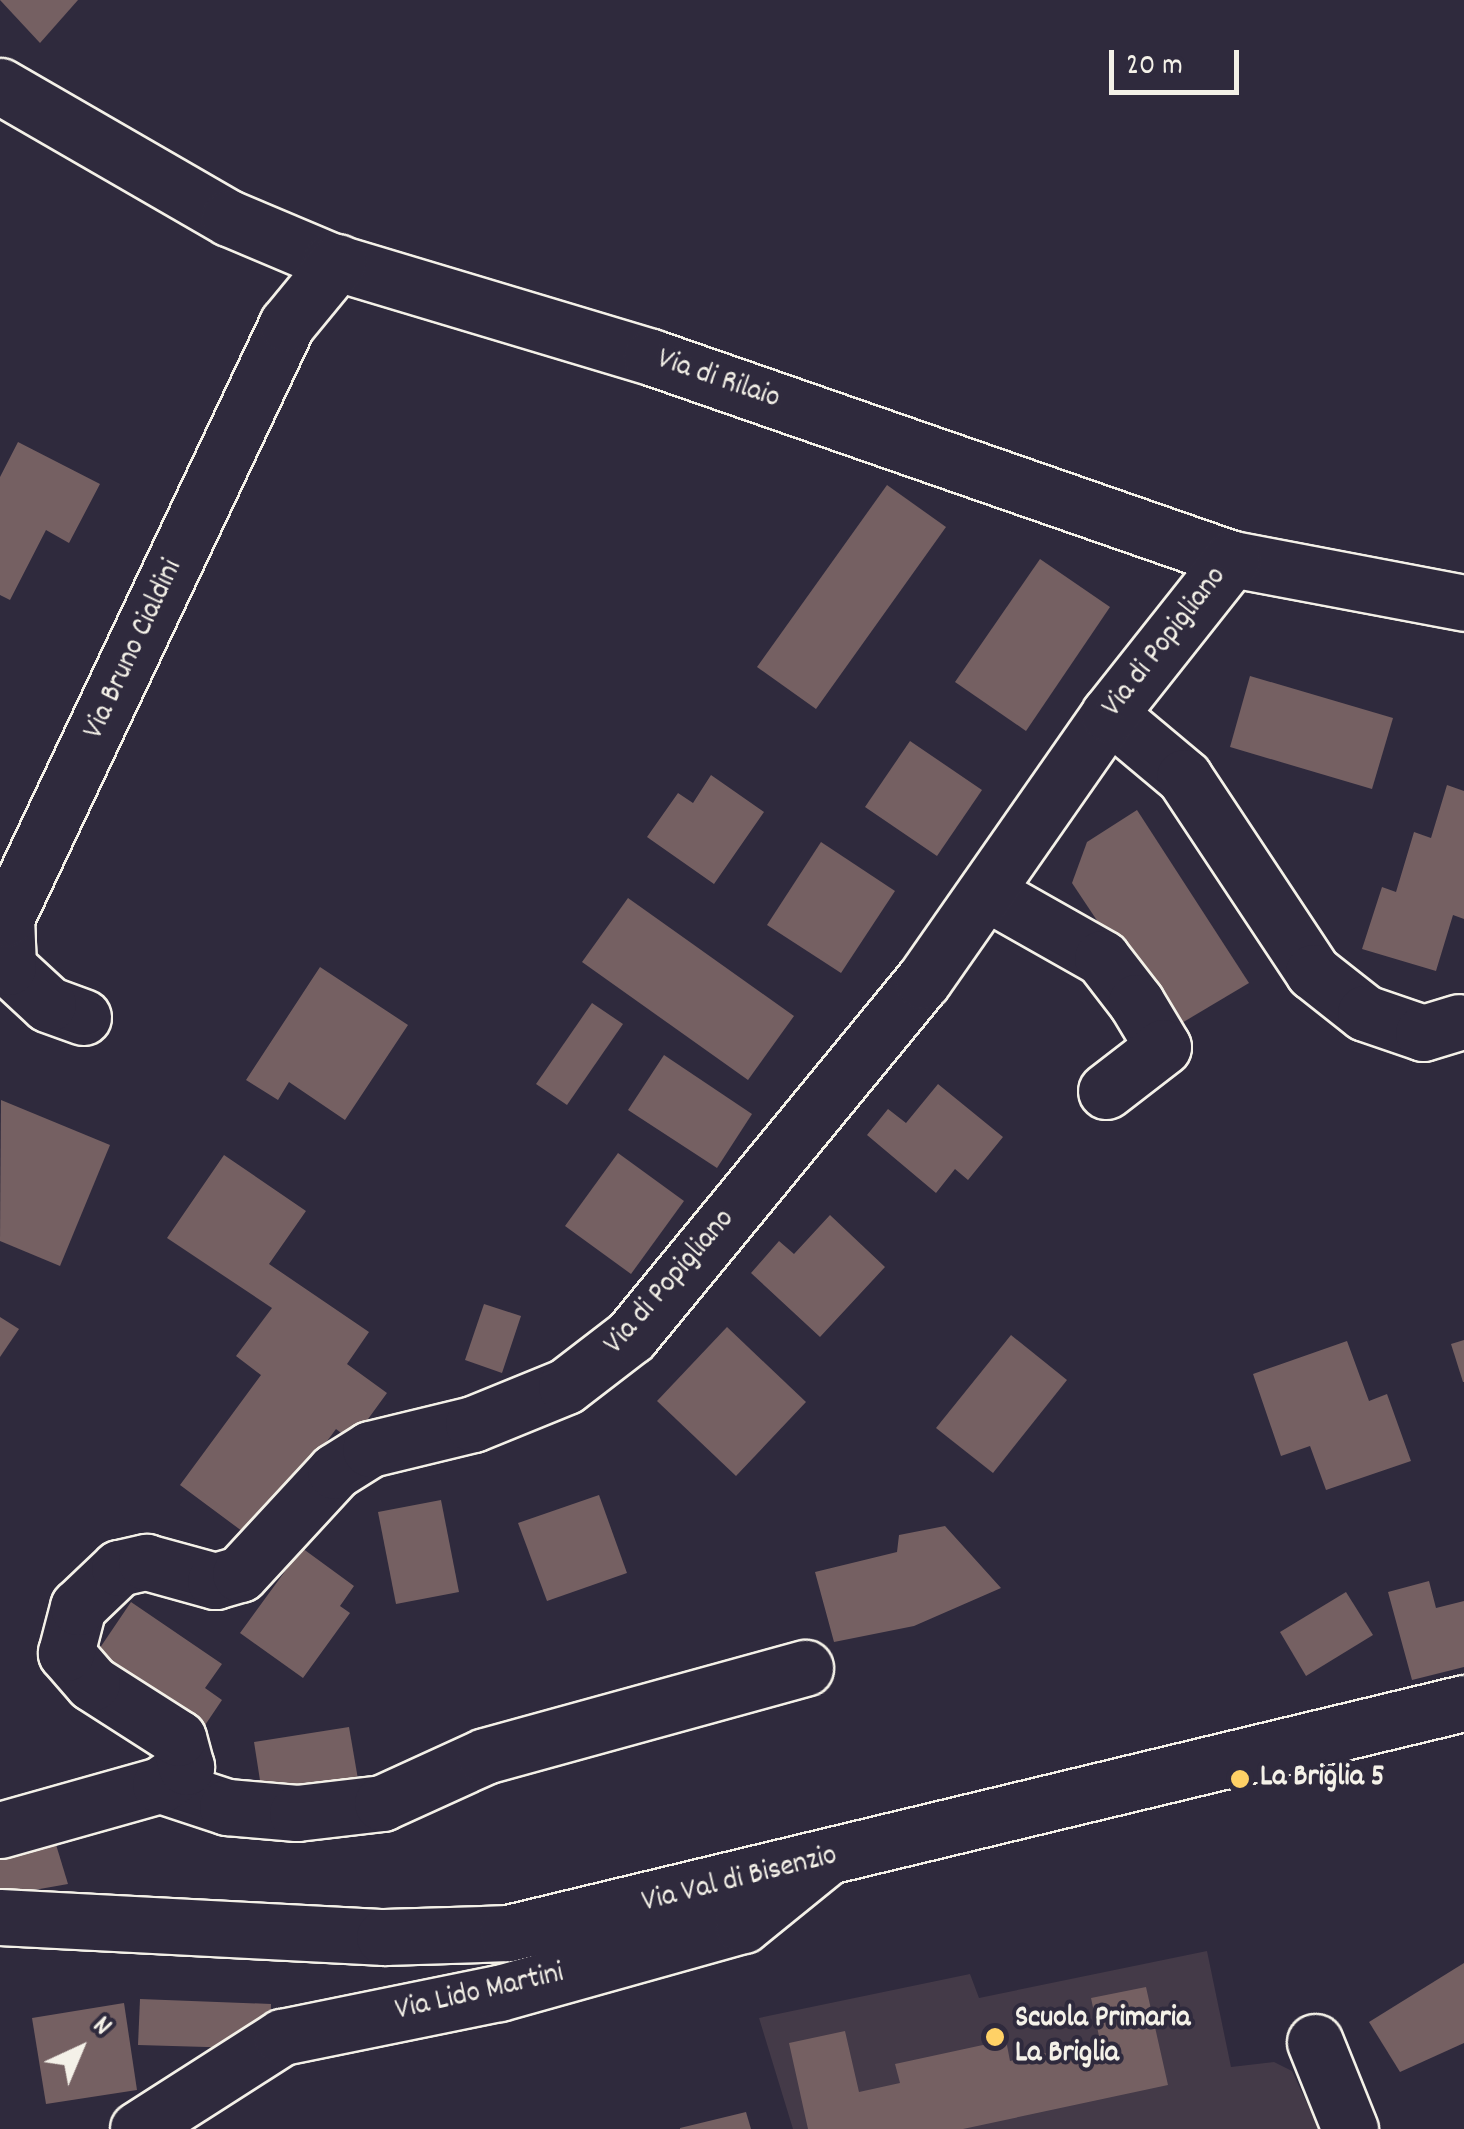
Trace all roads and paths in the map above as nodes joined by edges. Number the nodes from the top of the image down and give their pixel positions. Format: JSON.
{"nodes":[{"id":1,"x":0,"y":86,"type":"edge"},
{"id":2,"x":338,"y":262,"type":"junction"},
{"id":3,"x":1232,"y":559,"type":"junction"},
{"id":4,"x":1464,"y":603,"type":"edge"},
{"id":5,"x":1109,"y":714,"type":"junction"},
{"id":6,"x":990,"y":894,"type":"junction"},
{"id":7,"x":1,"y":948,"type":"edge"},
{"id":8,"x":83,"y":1017,"type":"dead end"},
{"id":9,"x":1458,"y":1022,"type":"dead end"},
{"id":10,"x":1106,"y":1091,"type":"dead end"},
{"id":11,"x":805,"y":1668,"type":"dead end"},
{"id":12,"x":1464,"y":1703,"type":"edge"},
{"id":13,"x":160,"y":1785,"type":"junction"},
{"id":14,"x":0,"y":1830,"type":"edge"},
{"id":15,"x":822,"y":1861,"type":"junction"},
{"id":16,"x":0,"y":1917,"type":"edge"},
{"id":17,"x":1315,"y":2042,"type":"dead end"},
{"id":18,"x":138,"y":2129,"type":"edge"},
{"id":19,"x":1350,"y":2129,"type":"edge"}],
"edges":[{"from":1,"to":2,"type":"street","name":"Via di Rilaio"},
{"from":2,"to":3,"type":"street","name":"Via di Rilaio"},
{"from":2,"to":7,"type":"street","name":"Via Bruno Cialdini"},
{"from":3,"to":4,"type":"street","name":"Via di Rilaio"},
{"from":3,"to":5,"type":"street","name":"Via di Popigliano"},
{"from":5,"to":6,"type":"street","name":"Via di Popigliano"},
{"from":5,"to":9,"type":"street"},
{"from":6,"to":10,"type":"street"},
{"from":6,"to":13,"type":"street","name":"Via di Popigliano"},
{"from":7,"to":8,"type":"street","name":"Via Bruno Cialdini"},
{"from":11,"to":13,"type":"street"},
{"from":12,"to":15,"type":"street","name":"Via Val di Bisenzio"},
{"from":13,"to":14,"type":"street"},
{"from":15,"to":16,"type":"street","name":"Via Val di Bisenzio"},
{"from":15,"to":18,"type":"street","name":"Via Lido Martini"},
{"from":17,"to":19,"type":"street"}]}
